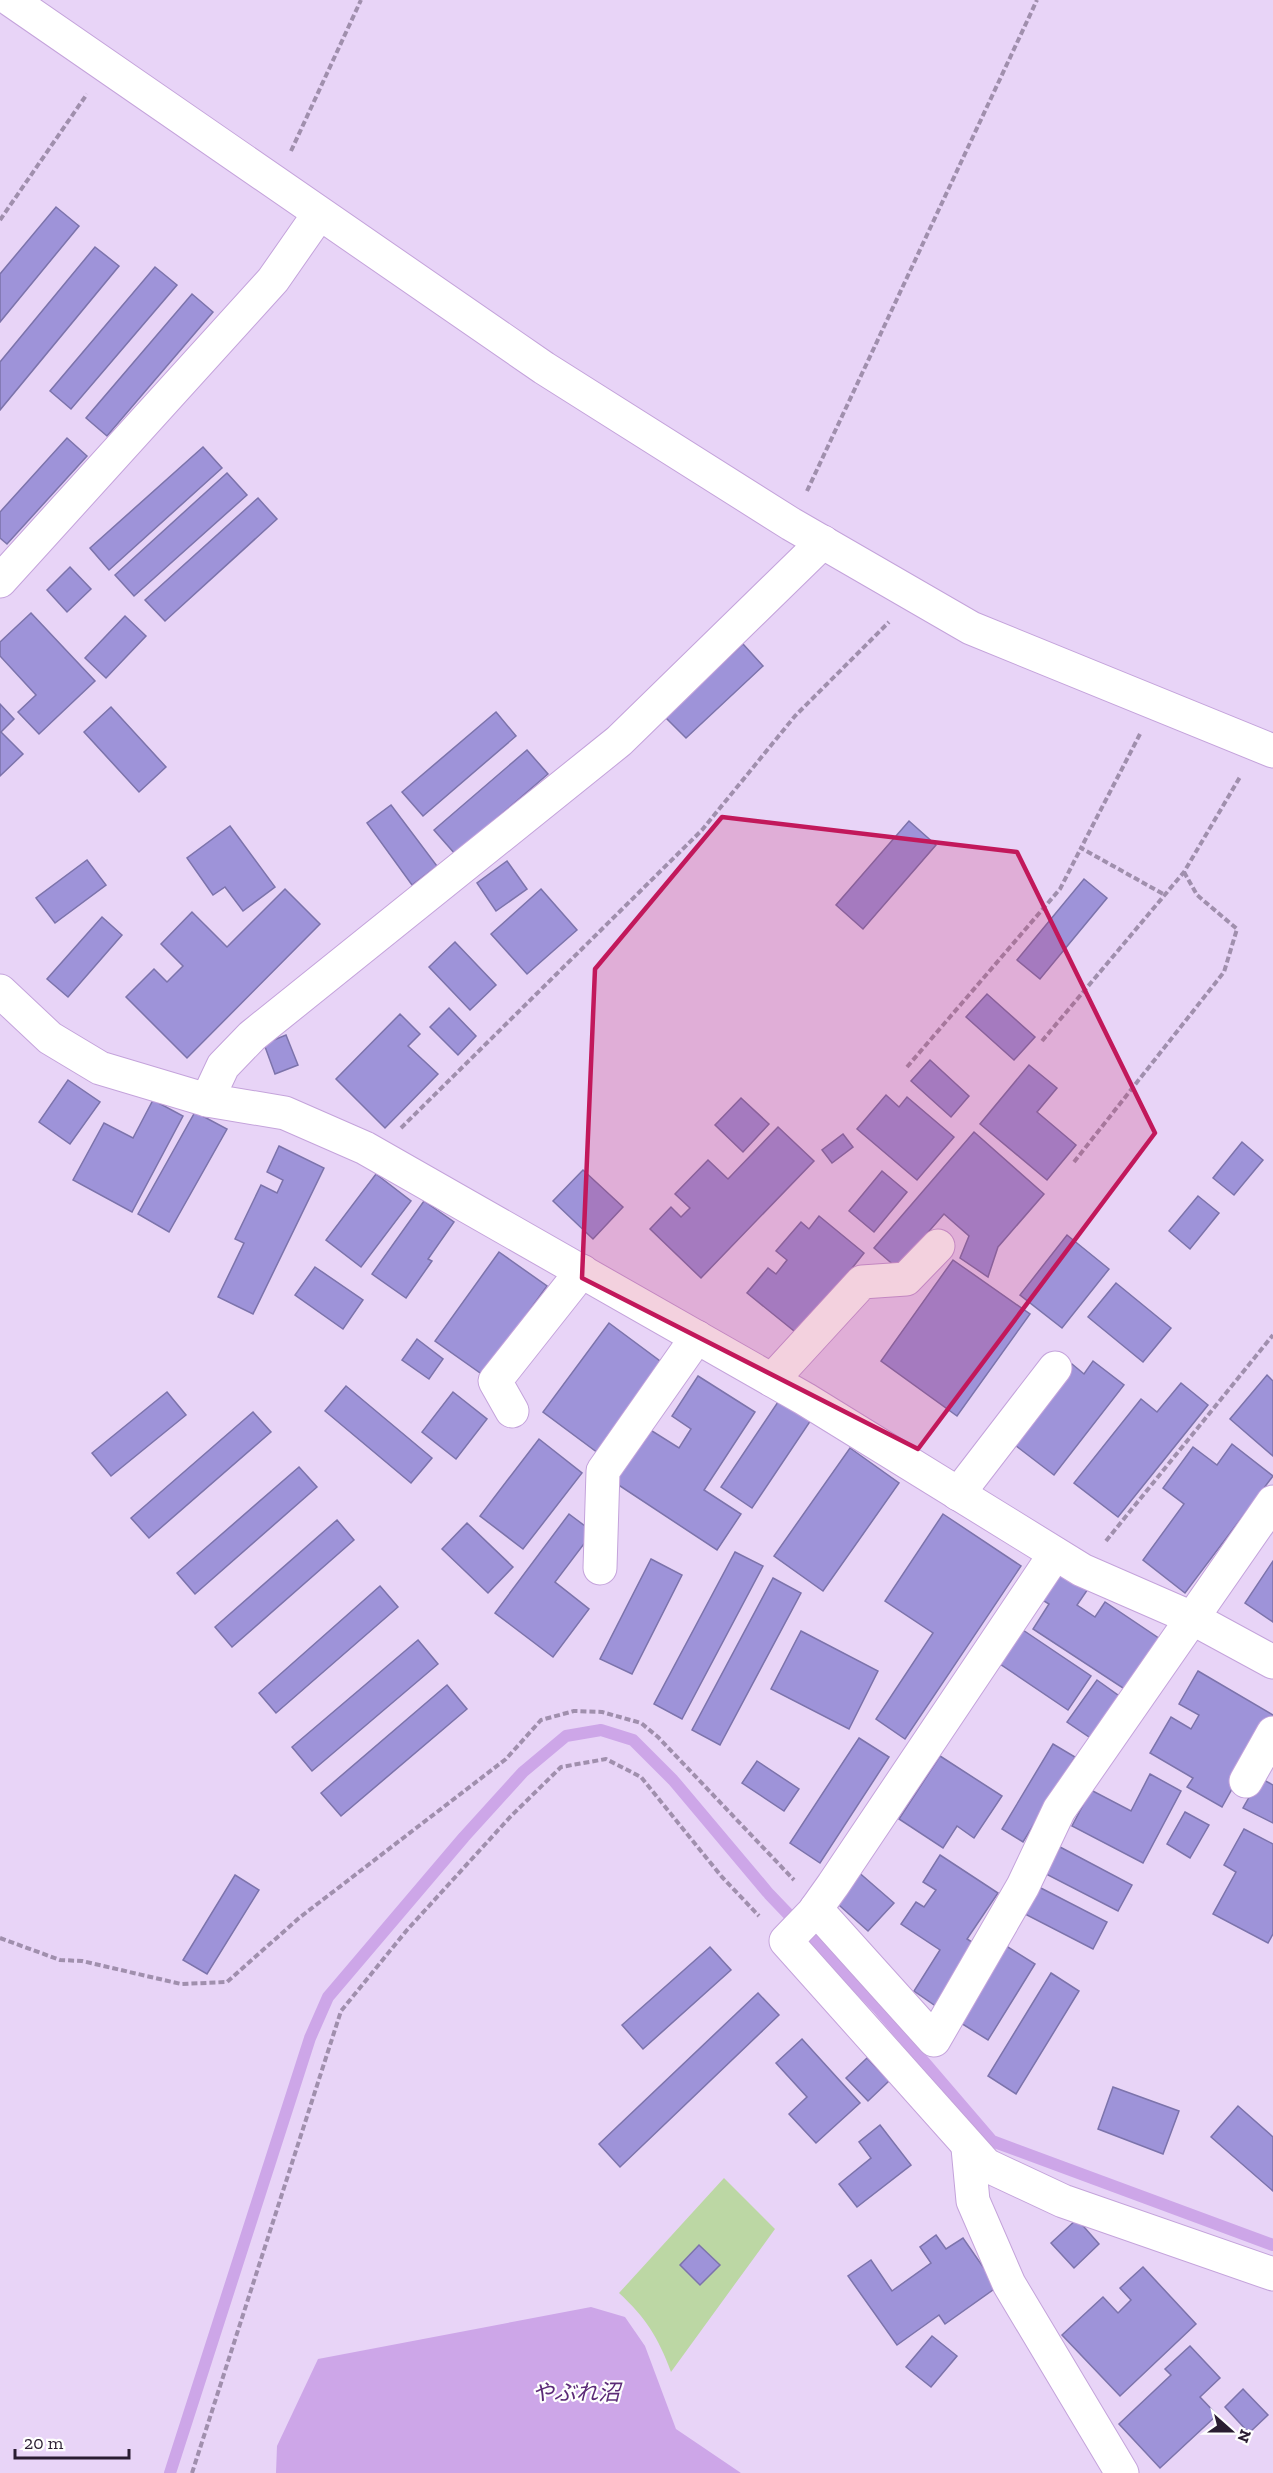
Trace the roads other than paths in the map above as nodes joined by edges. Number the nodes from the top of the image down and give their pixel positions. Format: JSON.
{"nodes":[{"id":1,"x":11,"y":0,"type":"edge"},
{"id":2,"x":320,"y":214,"type":"junction"},
{"id":3,"x":823,"y":542,"type":"junction"},
{"id":4,"x":0,"y":581,"type":"edge"},
{"id":5,"x":1266,"y":749,"type":"edge"},
{"id":6,"x":0,"y":991,"type":"edge"},
{"id":7,"x":207,"y":1100,"type":"junction"},
{"id":8,"x":938,"y":1246,"type":"dead end"},
{"id":9,"x":582,"y":1271,"type":"junction"},
{"id":10,"x":697,"y":1337,"type":"junction"},
{"id":11,"x":1055,"y":1368,"type":"dead end"},
{"id":12,"x":772,"y":1380,"type":"junction"},
{"id":13,"x":512,"y":1411,"type":"dead end"},
{"id":14,"x":958,"y":1494,"type":"junction"},
{"id":15,"x":1273,"y":1502,"type":"edge"},
{"id":16,"x":1069,"y":1562,"type":"junction"},
{"id":17,"x":600,"y":1568,"type":"dead end"},
{"id":18,"x":1192,"y":1618,"type":"junction"},
{"id":19,"x":1273,"y":1662,"type":"edge"},
{"id":20,"x":1273,"y":1733,"type":"edge"},
{"id":21,"x":1246,"y":1781,"type":"dead end"},
{"id":22,"x":805,"y":1920,"type":"junction"},
{"id":23,"x":968,"y":2148,"type":"junction"},
{"id":24,"x":1273,"y":2274,"type":"edge"},
{"id":25,"x":1122,"y":2473,"type":"edge"}],
"edges":[{"from":1,"to":2,"type":"street"},
{"from":2,"to":3,"type":"street"},
{"from":2,"to":4,"type":"street"},
{"from":3,"to":5,"type":"street"},
{"from":3,"to":7,"type":"street"},
{"from":6,"to":7,"type":"street"},
{"from":7,"to":9,"type":"street"},
{"from":8,"to":12,"type":"street"},
{"from":9,"to":10,"type":"street"},
{"from":9,"to":13,"type":"street"},
{"from":10,"to":12,"type":"street"},
{"from":10,"to":17,"type":"street"},
{"from":11,"to":14,"type":"street"},
{"from":12,"to":14,"type":"street"},
{"from":14,"to":16,"type":"street"},
{"from":15,"to":18,"type":"street"},
{"from":16,"to":18,"type":"street"},
{"from":16,"to":22,"type":"street"},
{"from":18,"to":19,"type":"street"},
{"from":18,"to":22,"type":"street"},
{"from":20,"to":21,"type":"street"},
{"from":22,"to":23,"type":"street"},
{"from":23,"to":24,"type":"street"},
{"from":23,"to":25,"type":"street"}]}
